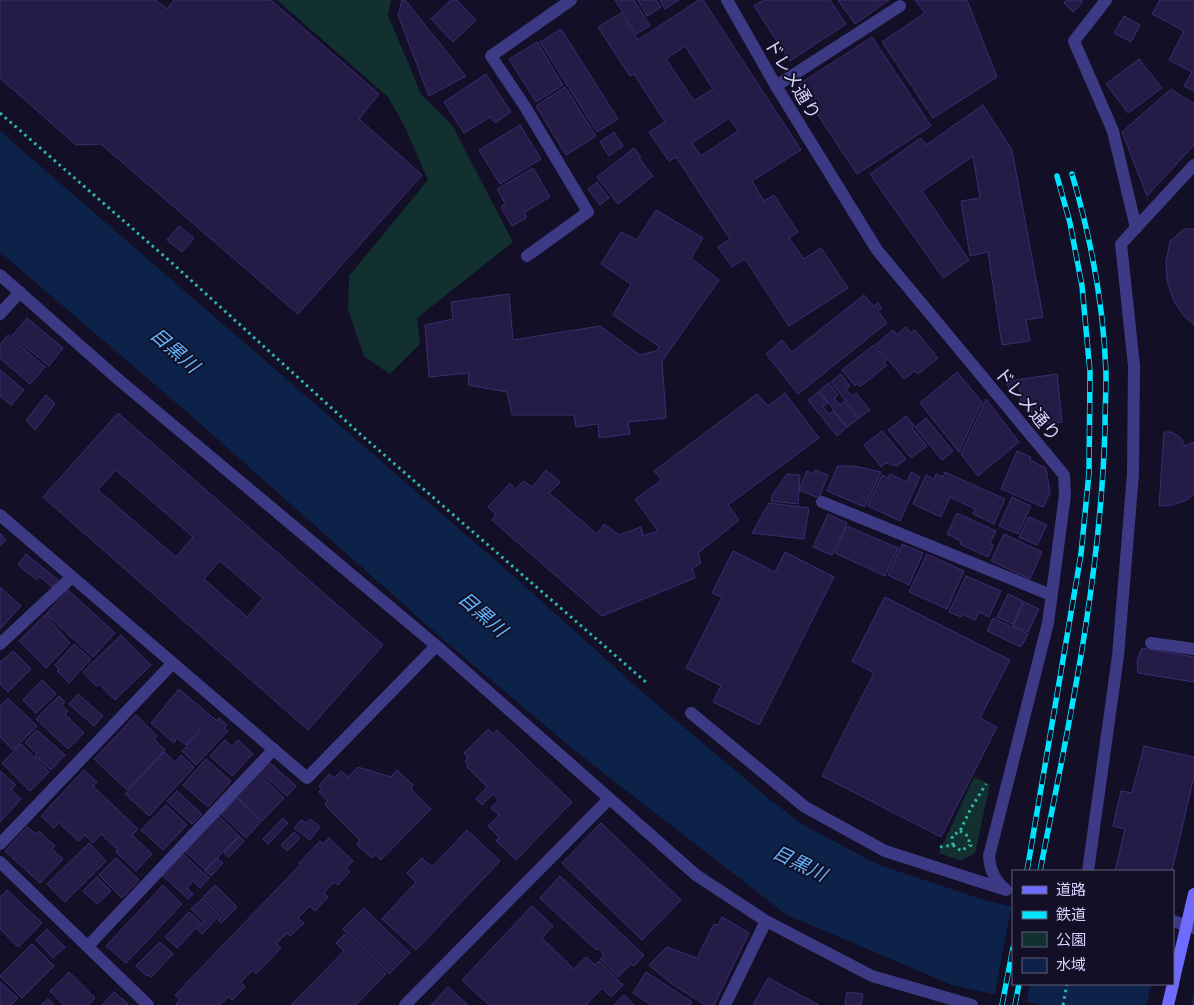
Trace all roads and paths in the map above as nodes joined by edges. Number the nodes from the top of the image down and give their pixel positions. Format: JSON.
{"nodes":[{"id":1,"x":571,"y":0,"type":"edge"},
{"id":2,"x":727,"y":0,"type":"edge"},
{"id":3,"x":1106,"y":0,"type":"edge"},
{"id":4,"x":900,"y":6,"type":"dead end"},
{"id":5,"x":776,"y":86,"type":"junction"},
{"id":6,"x":0,"y":113,"type":"edge"},
{"id":7,"x":1194,"y":165,"type":"edge"},
{"id":8,"x":1136,"y":228,"type":"junction"},
{"id":9,"x":527,"y":256,"type":"dead end"},
{"id":10,"x":0,"y":275,"type":"edge"},
{"id":11,"x":20,"y":292,"type":"junction"},
{"id":12,"x":0,"y":314,"type":"edge"},
{"id":13,"x":822,"y":502,"type":"dead end"},
{"id":14,"x":0,"y":515,"type":"edge"},
{"id":15,"x":72,"y":577,"type":"junction"},
{"id":16,"x":1052,"y":595,"type":"junction"},
{"id":17,"x":1151,"y":643,"type":"dead end"},
{"id":18,"x":0,"y":644,"type":"edge"},
{"id":19,"x":436,"y":646,"type":"junction"},
{"id":20,"x":1194,"y":649,"type":"edge"},
{"id":21,"x":173,"y":663,"type":"junction"},
{"id":22,"x":647,"y":683,"type":"dead end"},
{"id":23,"x":691,"y":713,"type":"dead end"},
{"id":24,"x":274,"y":749,"type":"junction"},
{"id":25,"x":987,"y":783,"type":"dead end"},
{"id":26,"x":609,"y":798,"type":"junction"},
{"id":27,"x":0,"y":844,"type":"edge"},
{"id":28,"x":934,"y":845,"type":"dead end"},
{"id":29,"x":970,"y":845,"type":"dead end"},
{"id":30,"x":954,"y":846,"type":"junction"},
{"id":31,"x":0,"y":862,"type":"edge"},
{"id":32,"x":1088,"y":870,"type":"edge"},
{"id":33,"x":1009,"y":891,"type":"edge"},
{"id":34,"x":1194,"y":894,"type":"edge"},
{"id":35,"x":766,"y":921,"type":"junction"},
{"id":36,"x":1174,"y":921,"type":"edge"},
{"id":37,"x":1191,"y":927,"type":"edge"},
{"id":38,"x":88,"y":946,"type":"junction"},
{"id":39,"x":1174,"y":980,"type":"edge"},
{"id":40,"x":1067,"y":985,"type":"edge"},
{"id":41,"x":1173,"y":985,"type":"edge"},
{"id":42,"x":951,"y":1002,"type":"edge"},
{"id":43,"x":148,"y":1005,"type":"edge"},
{"id":44,"x":405,"y":1005,"type":"edge"},
{"id":45,"x":725,"y":1005,"type":"edge"},
{"id":46,"x":972,"y":1005,"type":"edge"},
{"id":47,"x":1063,"y":1005,"type":"edge"},
{"id":48,"x":1168,"y":1005,"type":"edge"}],
"edges":[{"from":1,"to":9,"type":"street"},
{"from":2,"to":5,"type":"street","name":"ドレメ通り"},
{"from":3,"to":8,"type":"street"},
{"from":4,"to":5,"type":"street"},
{"from":5,"to":16,"type":"street","name":"ドレメ通り"},
{"from":6,"to":22,"type":"path"},
{"from":7,"to":8,"type":"street"},
{"from":8,"to":32,"type":"street"},
{"from":10,"to":11,"type":"street"},
{"from":11,"to":12,"type":"street"},
{"from":11,"to":19,"type":"street"},
{"from":13,"to":16,"type":"street"},
{"from":14,"to":15,"type":"street"},
{"from":15,"to":18,"type":"street"},
{"from":15,"to":21,"type":"street"},
{"from":16,"to":33,"type":"street","name":"ドレメ通り"},
{"from":17,"to":20,"type":"street"},
{"from":19,"to":24,"type":"street"},
{"from":19,"to":26,"type":"street"},
{"from":21,"to":24,"type":"street"},
{"from":21,"to":27,"type":"street"},
{"from":23,"to":33,"type":"street"},
{"from":24,"to":38,"type":"street"},
{"from":25,"to":30,"type":"path"},
{"from":26,"to":35,"type":"street"},
{"from":26,"to":44,"type":"street"},
{"from":28,"to":30,"type":"path"},
{"from":29,"to":30,"type":"path"},
{"from":31,"to":38,"type":"street"},
{"from":34,"to":37,"type":"street"},
{"from":35,"to":42,"type":"street"},
{"from":35,"to":45,"type":"street"},
{"from":36,"to":37,"type":"street"},
{"from":37,"to":39,"type":"street"},
{"from":38,"to":43,"type":"street"},
{"from":40,"to":47,"type":"path"},
{"from":41,"to":48,"type":"street"},
{"from":42,"to":46,"type":"street"}]}
